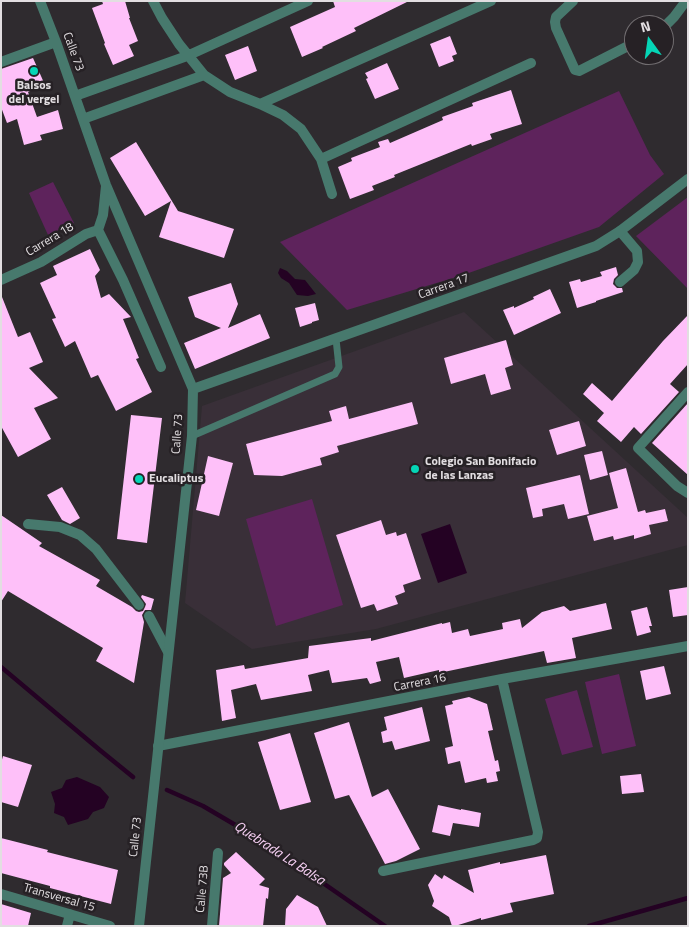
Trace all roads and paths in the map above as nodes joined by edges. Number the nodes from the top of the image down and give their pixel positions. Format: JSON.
{"nodes":[{"id":1,"x":40,"y":1,"type":"edge"},
{"id":2,"x":153,"y":1,"type":"edge"},
{"id":3,"x":308,"y":1,"type":"edge"},
{"id":4,"x":491,"y":1,"type":"edge"},
{"id":5,"x":573,"y":1,"type":"edge"},
{"id":6,"x":686,"y":1,"type":"edge"},
{"id":7,"x":674,"y":17,"type":"edge"},
{"id":8,"x":56,"y":42,"type":"junction"},
{"id":9,"x":624,"y":48,"type":"edge"},
{"id":10,"x":188,"y":56,"type":"junction"},
{"id":11,"x":1,"y":62,"type":"edge"},
{"id":12,"x":531,"y":63,"type":"dead end"},
{"id":13,"x":204,"y":76,"type":"junction"},
{"id":14,"x":75,"y":96,"type":"junction"},
{"id":15,"x":260,"y":104,"type":"junction"},
{"id":16,"x":83,"y":119,"type":"junction"},
{"id":17,"x":321,"y":160,"type":"junction"},
{"id":18,"x":688,"y":179,"type":"edge"},
{"id":19,"x":106,"y":185,"type":"junction"},
{"id":20,"x":332,"y":194,"type":"dead end"},
{"id":21,"x":98,"y":230,"type":"junction"},
{"id":22,"x":620,"y":231,"type":"junction"},
{"id":23,"x":1,"y":280,"type":"edge"},
{"id":24,"x":620,"y":282,"type":"dead end"},
{"id":25,"x":336,"y":339,"type":"junction"},
{"id":26,"x":161,"y":367,"type":"dead end"},
{"id":27,"x":194,"y":388,"type":"junction"},
{"id":28,"x":688,"y":392,"type":"edge"},
{"id":29,"x":192,"y":436,"type":"junction"},
{"id":30,"x":688,"y":493,"type":"edge"},
{"id":31,"x":28,"y":524,"type":"dead end"},
{"id":32,"x":138,"y":605,"type":"dead end"},
{"id":33,"x":149,"y":616,"type":"dead end"},
{"id":34,"x":688,"y":646,"type":"edge"},
{"id":35,"x":168,"y":652,"type":"junction"},
{"id":36,"x":502,"y":679,"type":"junction"},
{"id":37,"x":158,"y":746,"type":"junction"},
{"id":38,"x":218,"y":854,"type":"dead end"},
{"id":39,"x":383,"y":870,"type":"dead end"},
{"id":40,"x":1,"y":894,"type":"edge"},
{"id":41,"x":70,"y":914,"type":"junction"},
{"id":42,"x":67,"y":926,"type":"edge"},
{"id":43,"x":110,"y":926,"type":"edge"},
{"id":44,"x":139,"y":926,"type":"edge"},
{"id":45,"x":212,"y":926,"type":"edge"}],
"edges":[{"from":1,"to":8,"type":"street","name":"Calle 73"},
{"from":2,"to":10,"type":"street"},
{"from":3,"to":10,"type":"street"},
{"from":4,"to":15,"type":"street"},
{"from":5,"to":9,"type":"street"},
{"from":6,"to":7,"type":"street"},
{"from":8,"to":11,"type":"street"},
{"from":8,"to":14,"type":"street","name":"Calle 73"},
{"from":10,"to":13,"type":"street"},
{"from":10,"to":14,"type":"street"},
{"from":12,"to":17,"type":"street"},
{"from":13,"to":15,"type":"street"},
{"from":13,"to":16,"type":"street"},
{"from":14,"to":16,"type":"street","name":"Calle 73"},
{"from":15,"to":17,"type":"street"},
{"from":16,"to":19,"type":"street","name":"Calle 73"},
{"from":17,"to":20,"type":"street"},
{"from":18,"to":22,"type":"street","name":"Carrera 17"},
{"from":19,"to":21,"type":"street"},
{"from":19,"to":27,"type":"street","name":"Calle 73"},
{"from":21,"to":23,"type":"street","name":"Carrera 18"},
{"from":21,"to":26,"type":"street"},
{"from":22,"to":24,"type":"street"},
{"from":22,"to":25,"type":"street","name":"Carrera 17"},
{"from":25,"to":27,"type":"street","name":"Carrera 17"},
{"from":25,"to":29,"type":"lane"},
{"from":27,"to":29,"type":"street","name":"Calle 73"},
{"from":28,"to":30,"type":"street"},
{"from":29,"to":35,"type":"street","name":"Calle 73"},
{"from":31,"to":32,"type":"street"},
{"from":33,"to":35,"type":"street"},
{"from":34,"to":36,"type":"street","name":"Carrera 16"},
{"from":35,"to":37,"type":"street","name":"Calle 73"},
{"from":36,"to":37,"type":"street","name":"Carrera 16"},
{"from":36,"to":39,"type":"street"},
{"from":37,"to":44,"type":"street","name":"Calle 73"},
{"from":38,"to":45,"type":"street","name":"Calle 73B"},
{"from":40,"to":41,"type":"street","name":"Transversal 15"},
{"from":41,"to":42,"type":"street"},
{"from":41,"to":43,"type":"street","name":"Transversal 15"}]}
